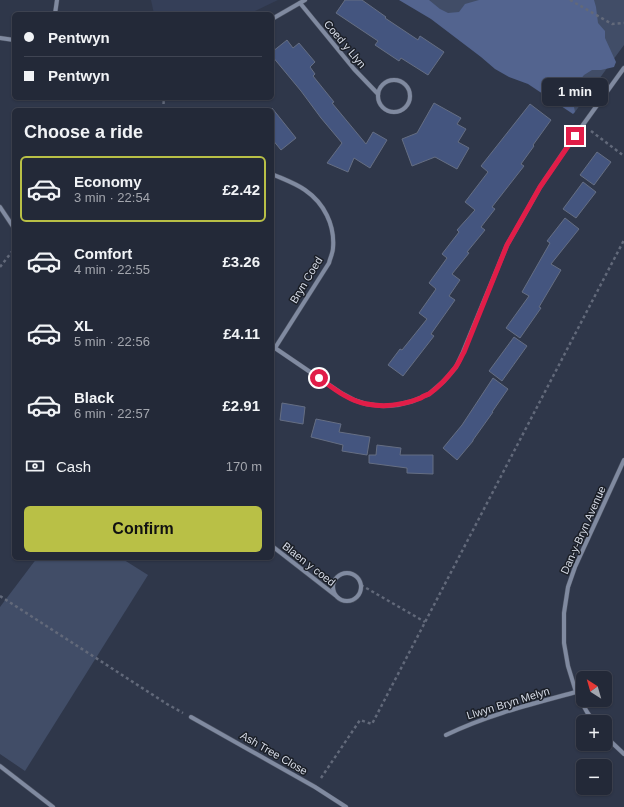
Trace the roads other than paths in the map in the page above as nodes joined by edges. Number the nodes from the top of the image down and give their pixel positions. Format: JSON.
{"nodes":[{"id":1,"x":57,"y":0,"type":"edge"},
{"id":2,"x":305,"y":0,"type":"edge"},
{"id":3,"x":300,"y":3,"type":"junction"},
{"id":4,"x":54,"y":12,"type":"edge"},
{"id":5,"x":274,"y":18,"type":"edge"},
{"id":6,"x":0,"y":38,"type":"edge"},
{"id":7,"x":12,"y":40,"type":"edge"},
{"id":8,"x":624,"y":68,"type":"edge"},
{"id":9,"x":378,"y":94,"type":"junction"},
{"id":10,"x":274,"y":175,"type":"edge"},
{"id":11,"x":0,"y":207,"type":"edge"},
{"id":12,"x":12,"y":225,"type":"edge"},
{"id":13,"x":274,"y":346,"type":"edge"},
{"id":14,"x":274,"y":348,"type":"edge"},
{"id":15,"x":624,"y":460,"type":"edge"},
{"id":16,"x":274,"y":548,"type":"edge"},
{"id":17,"x":335,"y":596,"type":"junction"},
{"id":18,"x":576,"y":692,"type":"joint"},
{"id":19,"x":191,"y":717,"type":"road end"},
{"id":20,"x":446,"y":735,"type":"dead end"},
{"id":21,"x":612,"y":743,"type":"edge"},
{"id":22,"x":624,"y":754,"type":"edge"},
{"id":23,"x":0,"y":766,"type":"edge"},
{"id":24,"x":53,"y":807,"type":"edge"},
{"id":25,"x":346,"y":807,"type":"edge"}],
"edges":[{"from":1,"to":4,"type":"street"},
{"from":2,"to":3,"type":"street"},
{"from":3,"to":5,"type":"street"},
{"from":3,"to":9,"type":"street","name":"Coed y Llyn"},
{"from":6,"to":7,"type":"street"},
{"from":8,"to":14,"type":"street"},
{"from":9,"to":9,"type":"street"},
{"from":10,"to":13,"type":"street","name":"Bryn Coed"},
{"from":11,"to":12,"type":"street"},
{"from":15,"to":18,"type":"street","name":"Dan-y-Bryn Avenue"},
{"from":16,"to":17,"type":"street","name":"Blaen y coed"},
{"from":17,"to":17,"type":"street"},
{"from":18,"to":20,"type":"street","name":"Llwyn Bryn Melyn"},
{"from":19,"to":25,"type":"street","name":"Ash Tree Close"},
{"from":21,"to":22,"type":"street"},
{"from":23,"to":24,"type":"street"}]}
